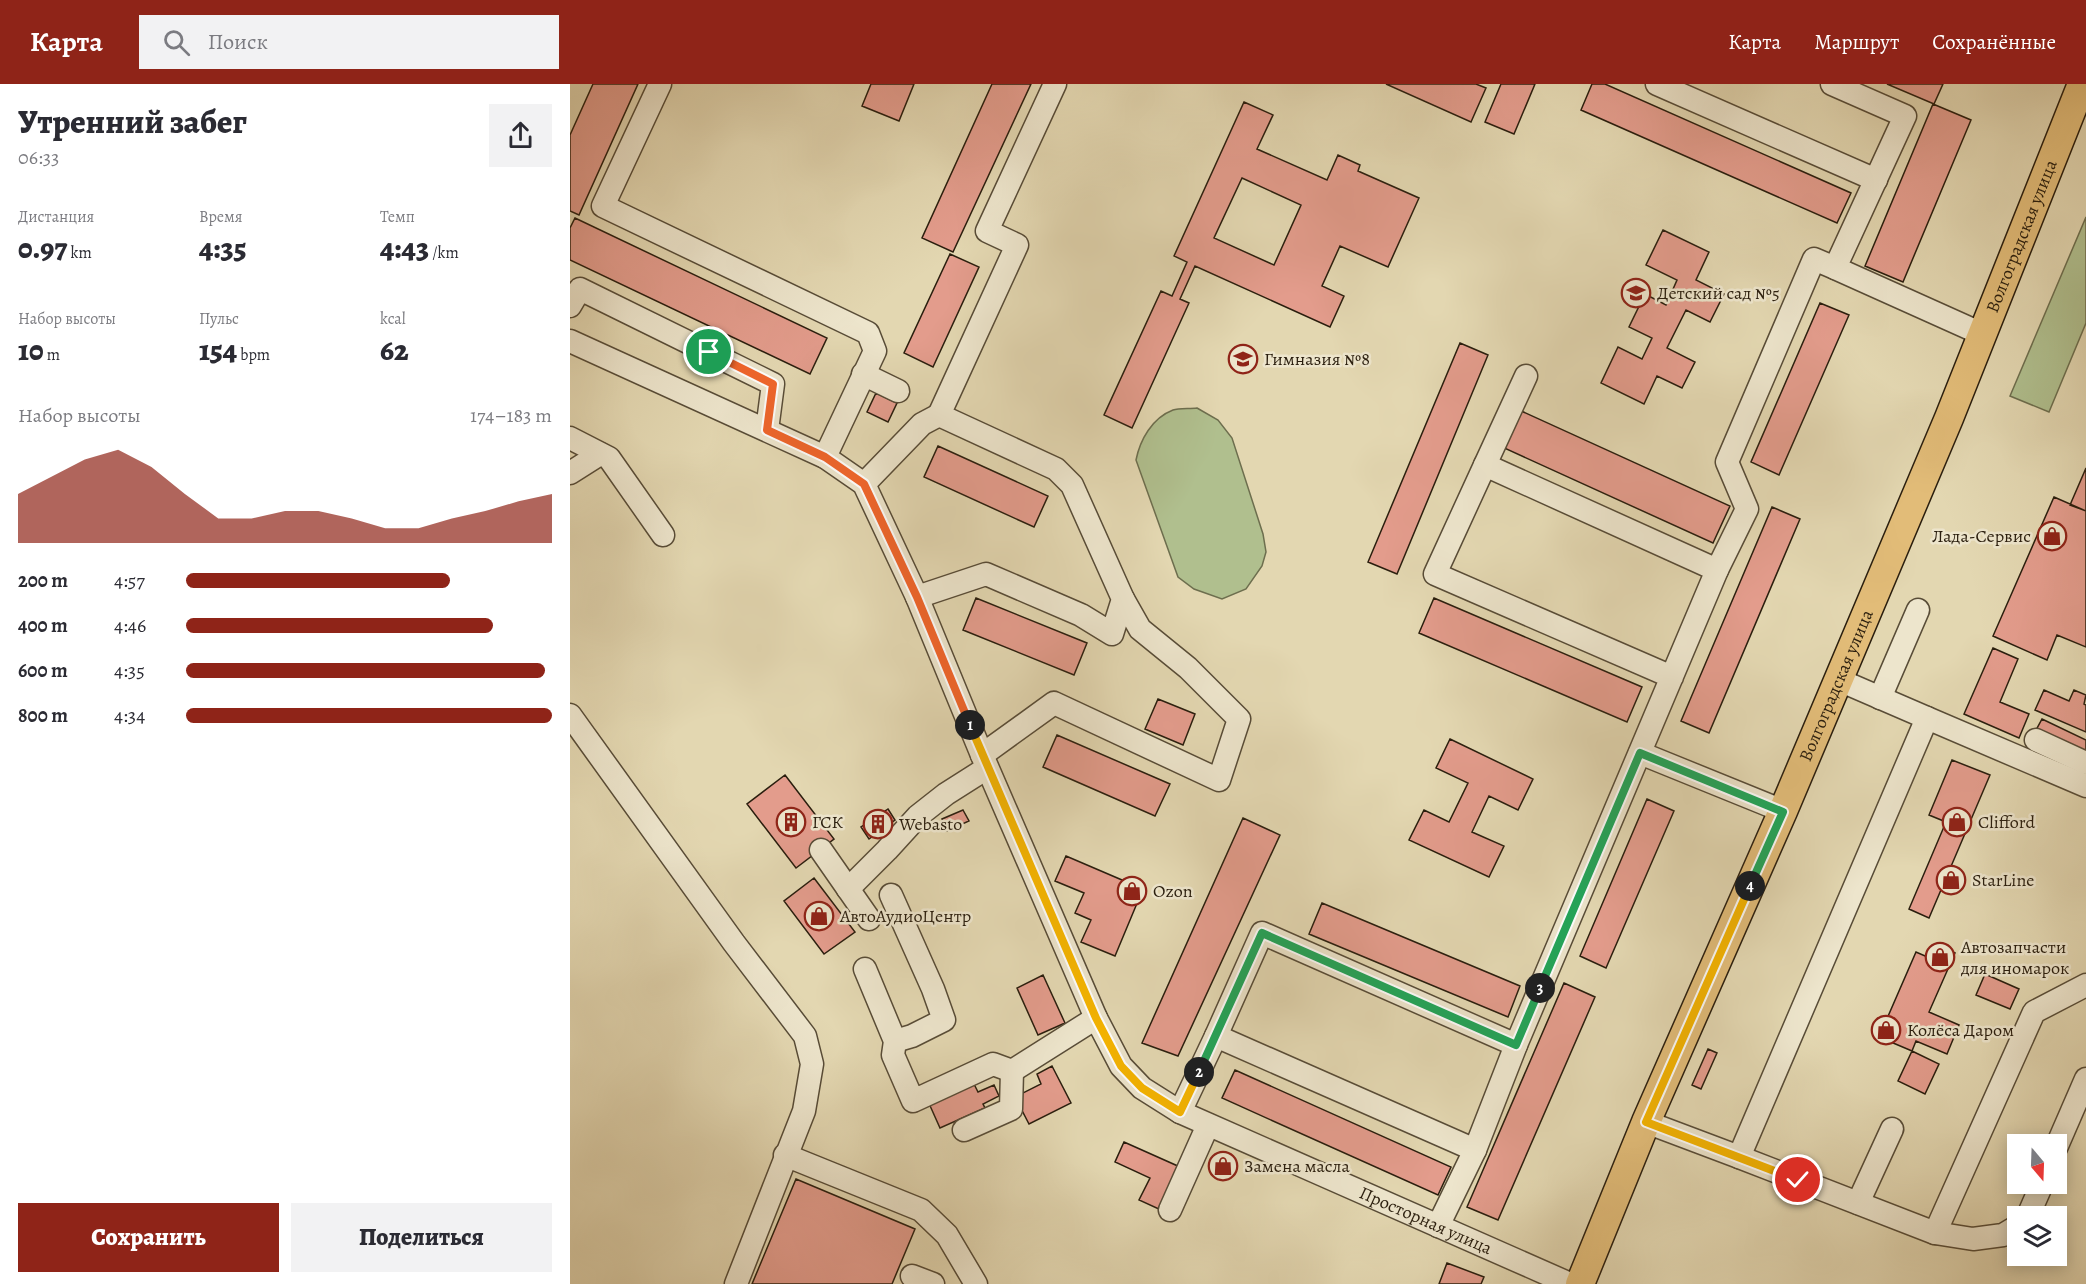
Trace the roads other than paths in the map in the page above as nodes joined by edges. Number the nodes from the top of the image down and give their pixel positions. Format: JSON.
{"nodes":[{"id":1,"x":660,"y":84,"type":"edge"},
{"id":2,"x":1055,"y":84,"type":"edge"},
{"id":3,"x":1657,"y":84,"type":"edge"},
{"id":4,"x":1832,"y":84,"type":"edge"},
{"id":5,"x":2082,"y":84,"type":"edge"},
{"id":6,"x":1876,"y":180,"type":"junction"},
{"id":7,"x":1835,"y":268,"type":"junction"},
{"id":8,"x":570,"y":306,"type":"edge"},
{"id":9,"x":1982,"y":334,"type":"junction"},
{"id":10,"x":570,"y":340,"type":"edge"},
{"id":11,"x":864,"y":374,"type":"junction"},
{"id":12,"x":1526,"y":376,"type":"dead end"},
{"id":13,"x":898,"y":391,"type":"dead end"},
{"id":14,"x":939,"y":414,"type":"junction"},
{"id":15,"x":767,"y":430,"type":"junction"},
{"id":16,"x":570,"y":438,"type":"edge"},
{"id":17,"x":600,"y":453,"type":"junction"},
{"id":18,"x":825,"y":457,"type":"junction"},
{"id":19,"x":1485,"y":465,"type":"junction"},
{"id":20,"x":570,"y":473,"type":"edge"},
{"id":21,"x":864,"y":484,"type":"junction"},
{"id":22,"x":663,"y":535,"type":"dead end"},
{"id":23,"x":1717,"y":570,"type":"junction"},
{"id":24,"x":917,"y":597,"type":"junction"},
{"id":25,"x":1123,"y":599,"type":"junction"},
{"id":26,"x":1918,"y":610,"type":"dead end"},
{"id":27,"x":1672,"y":677,"type":"junction"},
{"id":28,"x":1839,"y":680,"type":"junction"},
{"id":29,"x":1880,"y":698,"type":"junction"},
{"id":30,"x":570,"y":715,"type":"edge"},
{"id":31,"x":1927,"y":718,"type":"junction"},
{"id":32,"x":2036,"y":740,"type":"dead end"},
{"id":33,"x":1640,"y":753,"type":"junction"},
{"id":34,"x":985,"y":762,"type":"junction"},
{"id":35,"x":2086,"y":763,"type":"edge"},
{"id":36,"x":2086,"y":786,"type":"edge"},
{"id":37,"x":1783,"y":812,"type":"junction"},
{"id":38,"x":820,"y":850,"type":"dead end"},
{"id":39,"x":848,"y":889,"type":"junction"},
{"id":40,"x":891,"y":895,"type":"dead end"},
{"id":41,"x":869,"y":919,"type":"dead end"},
{"id":42,"x":865,"y":969,"type":"dead end"},
{"id":43,"x":2086,"y":985,"type":"edge"},
{"id":44,"x":1096,"y":1018,"type":"junction"},
{"id":45,"x":1216,"y":1036,"type":"junction"},
{"id":46,"x":895,"y":1041,"type":"junction"},
{"id":47,"x":1516,"y":1045,"type":"junction"},
{"id":48,"x":1012,"y":1071,"type":"junction"},
{"id":49,"x":2086,"y":1079,"type":"edge"},
{"id":50,"x":1180,"y":1112,"type":"junction"},
{"id":51,"x":1646,"y":1122,"type":"junction"},
{"id":52,"x":1208,"y":1125,"type":"junction"},
{"id":53,"x":1892,"y":1129,"type":"dead end"},
{"id":54,"x":964,"y":1131,"type":"dead end"},
{"id":55,"x":2062,"y":1134,"type":"edge"},
{"id":56,"x":1475,"y":1150,"type":"junction"},
{"id":57,"x":785,"y":1155,"type":"junction"},
{"id":58,"x":1739,"y":1157,"type":"junction"},
{"id":59,"x":1858,"y":1203,"type":"junction"},
{"id":60,"x":1170,"y":1210,"type":"dead end"},
{"id":61,"x":1438,"y":1226,"type":"junction"},
{"id":62,"x":1935,"y":1233,"type":"junction"},
{"id":63,"x":2007,"y":1233,"type":"edge"},
{"id":64,"x":736,"y":1284,"type":"edge"},
{"id":65,"x":976,"y":1284,"type":"edge"},
{"id":66,"x":1570,"y":1284,"type":"edge"},
{"id":67,"x":1580,"y":1284,"type":"edge"}],
"edges":[{"from":1,"to":11,"type":"street"},
{"from":2,"to":14,"type":"street"},
{"from":3,"to":6,"type":"street"},
{"from":4,"to":6,"type":"street"},
{"from":5,"to":9,"type":"main road","name":"Волгоградская улица"},
{"from":6,"to":7,"type":"street"},
{"from":7,"to":9,"type":"street"},
{"from":7,"to":23,"type":"street"},
{"from":8,"to":15,"type":"street"},
{"from":9,"to":28,"type":"main road","name":"Волгоградская улица"},
{"from":10,"to":15,"type":"street"},
{"from":11,"to":13,"type":"street"},
{"from":11,"to":18,"type":"street"},
{"from":12,"to":19,"type":"street"},
{"from":14,"to":21,"type":"street"},
{"from":14,"to":25,"type":"street"},
{"from":15,"to":18,"type":"street"},
{"from":16,"to":17,"type":"street"},
{"from":17,"to":20,"type":"street"},
{"from":17,"to":22,"type":"street"},
{"from":18,"to":21,"type":"street"},
{"from":19,"to":23,"type":"street"},
{"from":19,"to":27,"type":"street"},
{"from":21,"to":24,"type":"street","name":"Просторная улица"},
{"from":23,"to":27,"type":"street"},
{"from":24,"to":25,"type":"street"},
{"from":24,"to":34,"type":"street","name":"Просторная улица"},
{"from":25,"to":34,"type":"street"},
{"from":26,"to":29,"type":"street"},
{"from":27,"to":33,"type":"street"},
{"from":28,"to":29,"type":"street"},
{"from":28,"to":37,"type":"main road","name":"Волгоградская улица"},
{"from":29,"to":31,"type":"street"},
{"from":30,"to":57,"type":"street"},
{"from":31,"to":36,"type":"street"},
{"from":31,"to":58,"type":"street"},
{"from":32,"to":35,"type":"street"},
{"from":33,"to":37,"type":"street"},
{"from":33,"to":47,"type":"street"},
{"from":34,"to":39,"type":"street"},
{"from":34,"to":44,"type":"street","name":"Просторная улица"},
{"from":37,"to":51,"type":"main road","name":"Волгоградская улица"},
{"from":38,"to":39,"type":"street"},
{"from":39,"to":41,"type":"street"},
{"from":40,"to":46,"type":"street"},
{"from":42,"to":46,"type":"street"},
{"from":43,"to":62,"type":"street"},
{"from":44,"to":48,"type":"street"},
{"from":44,"to":50,"type":"street","name":"Просторная улица"},
{"from":45,"to":47,"type":"street"},
{"from":45,"to":50,"type":"street"},
{"from":45,"to":56,"type":"street"},
{"from":46,"to":48,"type":"street"},
{"from":47,"to":56,"type":"street"},
{"from":48,"to":54,"type":"street"},
{"from":49,"to":55,"type":"street"},
{"from":50,"to":52,"type":"street","name":"Просторная улица"},
{"from":51,"to":58,"type":"street"},
{"from":51,"to":67,"type":"main road","name":"Волгоградская улица"},
{"from":52,"to":60,"type":"street"},
{"from":52,"to":61,"type":"street","name":"Просторная улица"},
{"from":53,"to":59,"type":"street"},
{"from":56,"to":61,"type":"street"},
{"from":57,"to":64,"type":"street"},
{"from":57,"to":65,"type":"street"},
{"from":58,"to":59,"type":"street"},
{"from":59,"to":62,"type":"street"},
{"from":61,"to":66,"type":"street","name":"Просторная улица"},
{"from":62,"to":63,"type":"street"}]}
